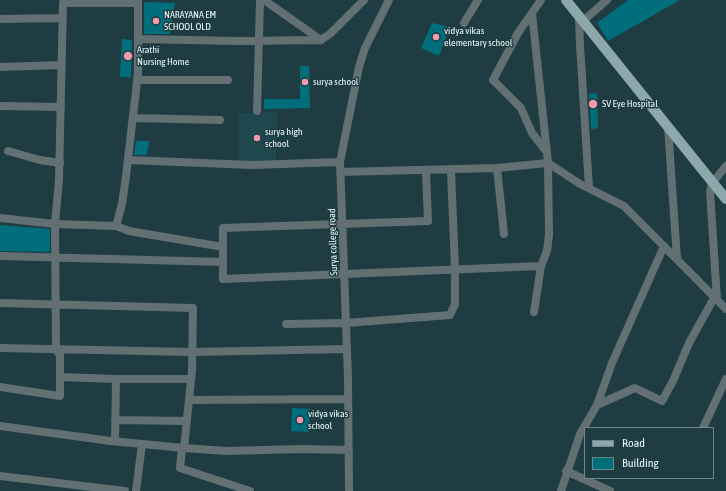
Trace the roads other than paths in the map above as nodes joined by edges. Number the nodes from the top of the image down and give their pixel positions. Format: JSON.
{"nodes":[{"id":1,"x":260,"y":0,"type":"edge"},
{"id":2,"x":264,"y":0,"type":"edge"},
{"id":3,"x":364,"y":0,"type":"edge"},
{"id":4,"x":389,"y":0,"type":"edge"},
{"id":5,"x":478,"y":0,"type":"edge"},
{"id":6,"x":542,"y":0,"type":"edge"},
{"id":7,"x":566,"y":0,"type":"edge"},
{"id":8,"x":607,"y":0,"type":"edge"},
{"id":9,"x":63,"y":1,"type":"edge"},
{"id":10,"x":138,"y":1,"type":"edge"},
{"id":11,"x":532,"y":13,"type":"junction"},
{"id":12,"x":62,"y":18,"type":"junction"},
{"id":13,"x":0,"y":19,"type":"edge"},
{"id":14,"x":581,"y":19,"type":"junction"},
{"id":15,"x":464,"y":23,"type":"dead end"},
{"id":16,"x":139,"y":39,"type":"junction"},
{"id":17,"x":260,"y":40,"type":"junction"},
{"id":18,"x":321,"y":40,"type":"junction"},
{"id":19,"x":0,"y":66,"type":"edge"},
{"id":20,"x":61,"y":66,"type":"junction"},
{"id":21,"x":137,"y":80,"type":"junction"},
{"id":22,"x":228,"y":80,"type":"dead end"},
{"id":23,"x":0,"y":106,"type":"edge"},
{"id":24,"x":60,"y":106,"type":"junction"},
{"id":25,"x":258,"y":111,"type":"dead end"},
{"id":26,"x":133,"y":118,"type":"junction"},
{"id":27,"x":220,"y":120,"type":"dead end"},
{"id":28,"x":668,"y":127,"type":"junction"},
{"id":29,"x":8,"y":151,"type":"dead end"},
{"id":30,"x":546,"y":152,"type":"junction"},
{"id":31,"x":128,"y":160,"type":"junction"},
{"id":32,"x":340,"y":162,"type":"junction"},
{"id":33,"x":60,"y":163,"type":"junction"},
{"id":34,"x":548,"y":163,"type":"junction"},
{"id":35,"x":726,"y":166,"type":"edge"},
{"id":36,"x":497,"y":168,"type":"junction"},
{"id":37,"x":450,"y":170,"type":"junction"},
{"id":38,"x":426,"y":171,"type":"junction"},
{"id":39,"x":340,"y":172,"type":"junction"},
{"id":40,"x":713,"y":182,"type":"junction"},
{"id":41,"x":589,"y":188,"type":"junction"},
{"id":42,"x":726,"y":199,"type":"edge"},
{"id":43,"x":0,"y":218,"type":"edge"},
{"id":44,"x":342,"y":223,"type":"junction"},
{"id":45,"x":55,"y":224,"type":"junction"},
{"id":46,"x":116,"y":226,"type":"junction"},
{"id":47,"x":504,"y":234,"type":"dead end"},
{"id":48,"x":223,"y":246,"type":"junction"},
{"id":49,"x":664,"y":246,"type":"junction"},
{"id":50,"x":0,"y":256,"type":"edge"},
{"id":51,"x":54,"y":257,"type":"junction"},
{"id":52,"x":677,"y":259,"type":"junction"},
{"id":53,"x":223,"y":262,"type":"junction"},
{"id":54,"x":541,"y":266,"type":"junction"},
{"id":55,"x":455,"y":270,"type":"junction"},
{"id":56,"x":344,"y":274,"type":"junction"},
{"id":57,"x":715,"y":299,"type":"junction"},
{"id":58,"x":0,"y":303,"type":"edge"},
{"id":59,"x":55,"y":304,"type":"junction"},
{"id":60,"x":726,"y":309,"type":"edge"},
{"id":61,"x":534,"y":312,"type":"dead end"},
{"id":62,"x":346,"y":323,"type":"junction"},
{"id":63,"x":286,"y":324,"type":"dead end"},
{"id":64,"x":0,"y":348,"type":"edge"},
{"id":65,"x":347,"y":349,"type":"junction"},
{"id":66,"x":56,"y":350,"type":"junction"},
{"id":67,"x":192,"y":352,"type":"junction"},
{"id":68,"x":60,"y":377,"type":"junction"},
{"id":69,"x":116,"y":379,"type":"junction"},
{"id":70,"x":191,"y":379,"type":"junction"},
{"id":71,"x":726,"y":379,"type":"edge"},
{"id":72,"x":0,"y":387,"type":"edge"},
{"id":73,"x":348,"y":399,"type":"junction"},
{"id":74,"x":189,"y":400,"type":"junction"},
{"id":75,"x":597,"y":405,"type":"junction"},
{"id":76,"x":115,"y":420,"type":"junction"},
{"id":77,"x":187,"y":422,"type":"junction"},
{"id":78,"x":0,"y":426,"type":"edge"},
{"id":79,"x":584,"y":427,"type":"edge"},
{"id":80,"x":584,"y":427,"type":"edge"},
{"id":81,"x":703,"y":427,"type":"edge"},
{"id":82,"x":115,"y":441,"type":"junction"},
{"id":83,"x":142,"y":444,"type":"junction"},
{"id":84,"x":183,"y":448,"type":"junction"},
{"id":85,"x":348,"y":450,"type":"junction"},
{"id":86,"x":566,"y":471,"type":"junction"},
{"id":87,"x":0,"y":476,"type":"edge"},
{"id":88,"x":125,"y":491,"type":"edge"},
{"id":89,"x":136,"y":491,"type":"edge"},
{"id":90,"x":250,"y":491,"type":"edge"},
{"id":91,"x":349,"y":491,"type":"edge"},
{"id":92,"x":561,"y":491,"type":"edge"},
{"id":93,"x":610,"y":491,"type":"edge"}],
"edges":[{"from":1,"to":17,"type":"street"},
{"from":2,"to":18,"type":"street"},
{"from":3,"to":18,"type":"street"},
{"from":4,"to":32,"type":"street","name":"Surya college road"},
{"from":5,"to":15,"type":"street"},
{"from":6,"to":11,"type":"street"},
{"from":7,"to":14,"type":"main road"},
{"from":8,"to":14,"type":"street"},
{"from":9,"to":10,"type":"street"},
{"from":9,"to":12,"type":"street"},
{"from":10,"to":16,"type":"street"},
{"from":11,"to":30,"type":"street"},
{"from":11,"to":30,"type":"street"},
{"from":12,"to":13,"type":"street"},
{"from":12,"to":20,"type":"street"},
{"from":14,"to":28,"type":"main road"},
{"from":14,"to":41,"type":"street"},
{"from":16,"to":17,"type":"street"},
{"from":16,"to":21,"type":"street"},
{"from":17,"to":18,"type":"street"},
{"from":17,"to":25,"type":"street"},
{"from":19,"to":20,"type":"street"},
{"from":20,"to":24,"type":"street"},
{"from":21,"to":22,"type":"street"},
{"from":21,"to":26,"type":"street"},
{"from":23,"to":24,"type":"street"},
{"from":24,"to":33,"type":"street"},
{"from":26,"to":27,"type":"street"},
{"from":26,"to":31,"type":"street"},
{"from":28,"to":40,"type":"main road"},
{"from":28,"to":52,"type":"street"},
{"from":29,"to":33,"type":"street"},
{"from":30,"to":34,"type":"street"},
{"from":31,"to":32,"type":"street"},
{"from":31,"to":46,"type":"street"},
{"from":32,"to":39,"type":"street","name":"Surya college road"},
{"from":33,"to":45,"type":"street"},
{"from":34,"to":36,"type":"street"},
{"from":34,"to":41,"type":"street"},
{"from":34,"to":54,"type":"street"},
{"from":35,"to":40,"type":"street"},
{"from":36,"to":37,"type":"street"},
{"from":36,"to":47,"type":"street"},
{"from":37,"to":38,"type":"street"},
{"from":37,"to":55,"type":"street"},
{"from":38,"to":39,"type":"street"},
{"from":38,"to":44,"type":"street"},
{"from":39,"to":44,"type":"street","name":"Surya college road"},
{"from":40,"to":42,"type":"main road"},
{"from":40,"to":57,"type":"street"},
{"from":41,"to":49,"type":"street"},
{"from":43,"to":45,"type":"street"},
{"from":44,"to":48,"type":"street"},
{"from":44,"to":56,"type":"street","name":"Surya college road"},
{"from":45,"to":46,"type":"street"},
{"from":45,"to":51,"type":"street"},
{"from":46,"to":48,"type":"street"},
{"from":48,"to":53,"type":"street"},
{"from":49,"to":52,"type":"street"},
{"from":49,"to":75,"type":"street"},
{"from":50,"to":51,"type":"street"},
{"from":51,"to":53,"type":"street"},
{"from":51,"to":59,"type":"street"},
{"from":52,"to":57,"type":"street"},
{"from":53,"to":56,"type":"street"},
{"from":54,"to":55,"type":"street"},
{"from":54,"to":61,"type":"street"},
{"from":55,"to":56,"type":"street"},
{"from":55,"to":62,"type":"street"},
{"from":56,"to":62,"type":"street","name":"Surya college road"},
{"from":57,"to":60,"type":"street"},
{"from":57,"to":75,"type":"street"},
{"from":58,"to":59,"type":"street"},
{"from":59,"to":66,"type":"street"},
{"from":59,"to":67,"type":"street"},
{"from":62,"to":63,"type":"street"},
{"from":62,"to":65,"type":"street","name":"Surya college road"},
{"from":64,"to":66,"type":"street"},
{"from":65,"to":67,"type":"street"},
{"from":65,"to":73,"type":"street","name":"Surya college road"},
{"from":66,"to":67,"type":"street"},
{"from":66,"to":68,"type":"street"},
{"from":67,"to":70,"type":"street"},
{"from":68,"to":69,"type":"street"},
{"from":68,"to":72,"type":"street"},
{"from":69,"to":70,"type":"street"},
{"from":69,"to":76,"type":"street"},
{"from":70,"to":74,"type":"street"},
{"from":71,"to":81,"type":"street"},
{"from":73,"to":74,"type":"street"},
{"from":73,"to":85,"type":"street","name":"Surya college road"},
{"from":74,"to":77,"type":"street"},
{"from":75,"to":79,"type":"street"},
{"from":76,"to":77,"type":"street"},
{"from":76,"to":82,"type":"street"},
{"from":77,"to":84,"type":"street"},
{"from":78,"to":82,"type":"street"},
{"from":80,"to":86,"type":"street"},
{"from":82,"to":83,"type":"street"},
{"from":83,"to":84,"type":"street"},
{"from":83,"to":89,"type":"street"},
{"from":84,"to":85,"type":"street"},
{"from":84,"to":90,"type":"street"},
{"from":85,"to":91,"type":"street","name":"Surya college road"},
{"from":86,"to":92,"type":"street"},
{"from":86,"to":93,"type":"street"},
{"from":87,"to":88,"type":"street"}]}
